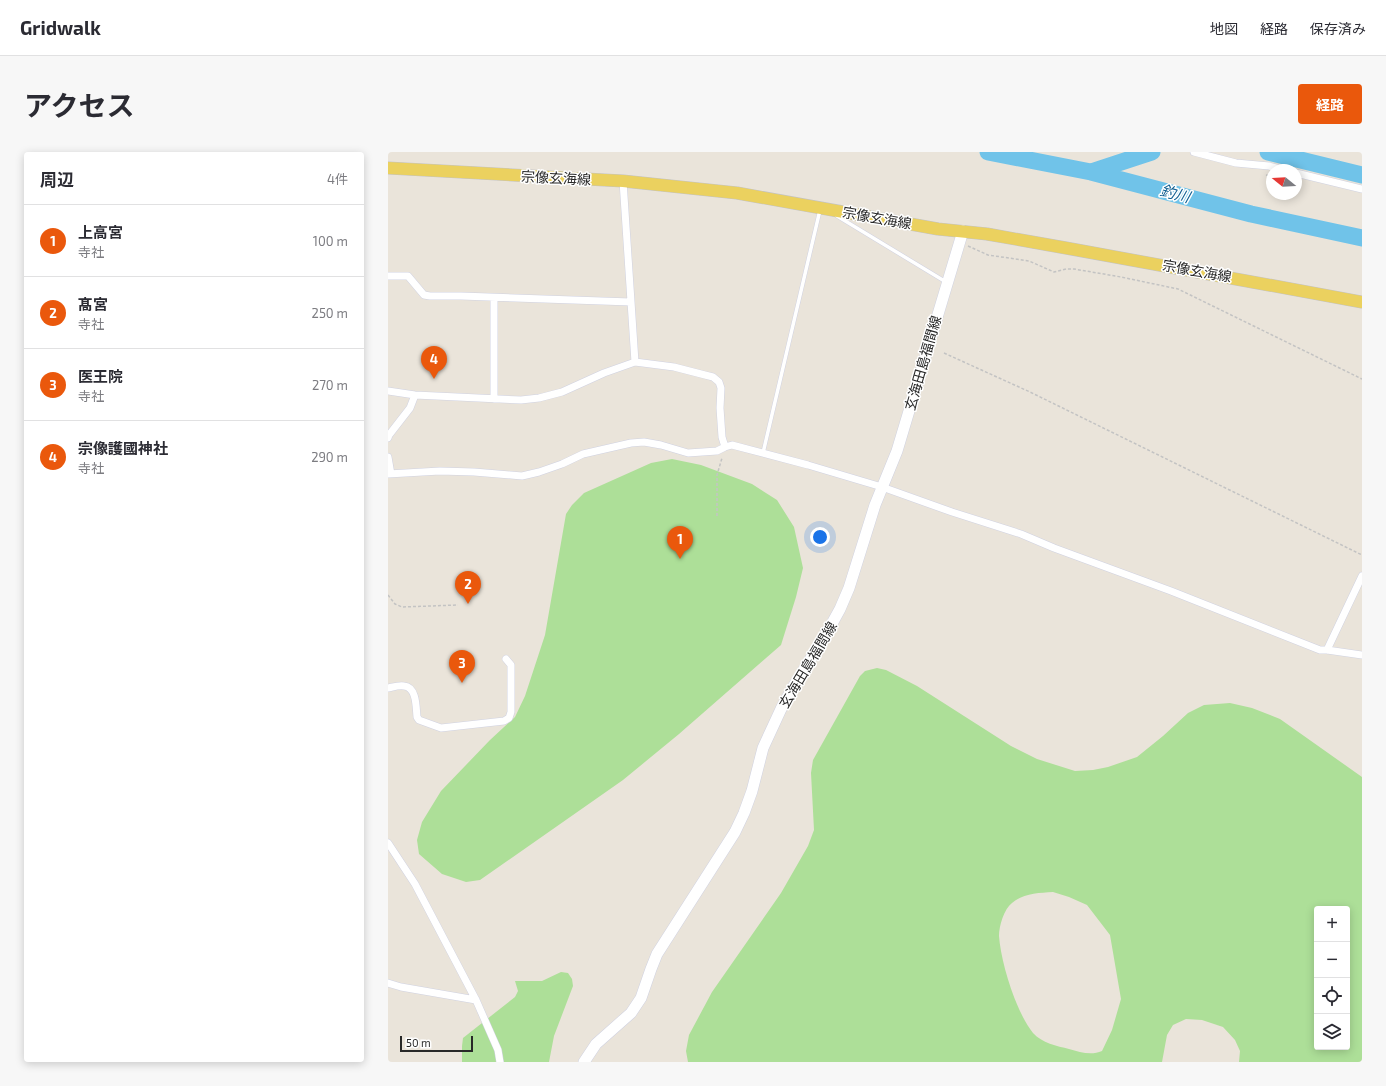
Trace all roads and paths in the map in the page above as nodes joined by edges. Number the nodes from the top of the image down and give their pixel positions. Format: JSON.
{"nodes":[{"id":1,"x":1194,"y":152,"type":"edge"},
{"id":2,"x":1266,"y":166,"type":"edge"},
{"id":3,"x":388,"y":168,"type":"edge"},
{"id":4,"x":1302,"y":174,"type":"edge"},
{"id":5,"x":623,"y":181,"type":"junction"},
{"id":6,"x":1362,"y":189,"type":"edge"},
{"id":7,"x":822,"y":208,"type":"junction"},
{"id":8,"x":961,"y":236,"type":"junction"},
{"id":9,"x":388,"y":276,"type":"edge"},
{"id":10,"x":947,"y":283,"type":"junction"},
{"id":11,"x":494,"y":298,"type":"junction"},
{"id":12,"x":631,"y":302,"type":"junction"},
{"id":13,"x":1362,"y":302,"type":"edge"},
{"id":14,"x":944,"y":353,"type":"dead end"},
{"id":15,"x":635,"y":362,"type":"junction"},
{"id":16,"x":1362,"y":379,"type":"edge"},
{"id":17,"x":388,"y":391,"type":"edge"},
{"id":18,"x":415,"y":395,"type":"junction"},
{"id":19,"x":494,"y":399,"type":"junction"},
{"id":20,"x":388,"y":438,"type":"edge"},
{"id":21,"x":725,"y":446,"type":"junction"},
{"id":22,"x":762,"y":454,"type":"junction"},
{"id":23,"x":388,"y":457,"type":"edge"},
{"id":24,"x":390,"y":474,"type":"edge"},
{"id":25,"x":882,"y":487,"type":"junction"},
{"id":26,"x":717,"y":516,"type":"dead end"},
{"id":27,"x":1362,"y":555,"type":"edge"},
{"id":28,"x":1362,"y":576,"type":"edge"},
{"id":29,"x":388,"y":595,"type":"edge"},
{"id":30,"x":458,"y":605,"type":"dead end"},
{"id":31,"x":1327,"y":650,"type":"junction"},
{"id":32,"x":1362,"y":655,"type":"edge"},
{"id":33,"x":506,"y":659,"type":"dead end"},
{"id":34,"x":388,"y":688,"type":"edge"},
{"id":35,"x":388,"y":843,"type":"edge"},
{"id":36,"x":388,"y":983,"type":"edge"},
{"id":37,"x":476,"y":1000,"type":"junction"},
{"id":38,"x":500,"y":1062,"type":"edge"},
{"id":39,"x":584,"y":1062,"type":"edge"}],
"edges":[{"from":1,"to":2,"type":"street"},
{"from":3,"to":5,"type":"main road","name":"宗像玄海線"},
{"from":4,"to":6,"type":"street"},
{"from":5,"to":7,"type":"main road","name":"宗像玄海線"},
{"from":5,"to":12,"type":"street"},
{"from":7,"to":8,"type":"main road","name":"宗像玄海線"},
{"from":7,"to":10,"type":"lane"},
{"from":7,"to":22,"type":"lane"},
{"from":8,"to":10,"type":"main road","name":"玄海田島福間線"},
{"from":8,"to":13,"type":"main road","name":"宗像玄海線"},
{"from":8,"to":16,"type":"path"},
{"from":9,"to":11,"type":"street"},
{"from":10,"to":25,"type":"main road","name":"玄海田島福間線"},
{"from":11,"to":12,"type":"street"},
{"from":11,"to":19,"type":"street"},
{"from":12,"to":15,"type":"street"},
{"from":14,"to":27,"type":"path"},
{"from":15,"to":19,"type":"street"},
{"from":15,"to":21,"type":"street"},
{"from":17,"to":18,"type":"street"},
{"from":18,"to":19,"type":"street"},
{"from":18,"to":20,"type":"street"},
{"from":21,"to":22,"type":"street"},
{"from":21,"to":24,"type":"street"},
{"from":21,"to":26,"type":"path"},
{"from":22,"to":25,"type":"street"},
{"from":23,"to":24,"type":"street"},
{"from":25,"to":31,"type":"street"},
{"from":25,"to":39,"type":"main road","name":"玄海田島福間線"},
{"from":28,"to":31,"type":"street"},
{"from":29,"to":30,"type":"path"},
{"from":31,"to":32,"type":"street"},
{"from":33,"to":34,"type":"street"},
{"from":35,"to":37,"type":"street"},
{"from":36,"to":37,"type":"street"},
{"from":37,"to":38,"type":"street"}]}
